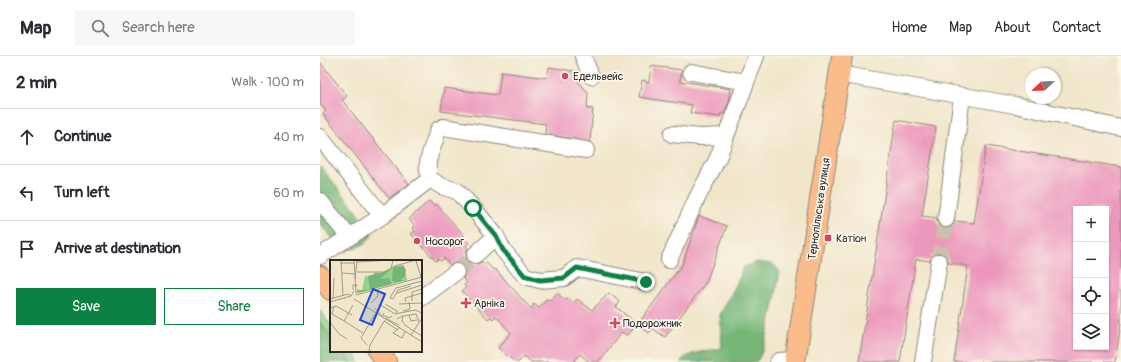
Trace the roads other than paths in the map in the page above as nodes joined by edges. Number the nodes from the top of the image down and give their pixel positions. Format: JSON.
{"nodes":[{"id":1,"x":582,"y":56,"type":"edge"},
{"id":2,"x":756,"y":56,"type":"edge"},
{"id":3,"x":840,"y":65,"type":"edge"},
{"id":4,"x":691,"y":72,"type":"dead end"},
{"id":5,"x":591,"y":76,"type":"dead end"},
{"id":6,"x":746,"y":82,"type":"junction"},
{"id":7,"x":962,"y":96,"type":"junction"},
{"id":8,"x":1121,"y":128,"type":"edge"},
{"id":9,"x":672,"y":134,"type":"dead end"},
{"id":10,"x":726,"y":136,"type":"junction"},
{"id":11,"x":320,"y":137,"type":"edge"},
{"id":12,"x":586,"y":150,"type":"dead end"},
{"id":13,"x":430,"y":179,"type":"junction"},
{"id":14,"x":320,"y":201,"type":"edge"},
{"id":15,"x":382,"y":216,"type":"junction"},
{"id":16,"x":946,"y":219,"type":"tunnel mouth"},
{"id":17,"x":496,"y":236,"type":"junction"},
{"id":18,"x":349,"y":237,"type":"junction"},
{"id":19,"x":475,"y":255,"type":"tunnel mouth"},
{"id":20,"x":320,"y":256,"type":"edge"},
{"id":21,"x":669,"y":260,"type":"dead end"},
{"id":22,"x":939,"y":262,"type":"tunnel mouth"},
{"id":23,"x":456,"y":272,"type":"tunnel mouth"},
{"id":24,"x":320,"y":276,"type":"edge"},
{"id":25,"x":646,"y":282,"type":"dead end"},
{"id":26,"x":330,"y":289,"type":"edge"},
{"id":27,"x":422,"y":297,"type":"edge"},
{"id":28,"x":379,"y":352,"type":"edge"},
{"id":29,"x":789,"y":361,"type":"edge"},
{"id":30,"x":386,"y":362,"type":"edge"},
{"id":31,"x":923,"y":362,"type":"edge"}],
"edges":[{"from":1,"to":5,"type":"lane"},
{"from":2,"to":6,"type":"lane"},
{"from":3,"to":7,"type":"lane"},
{"from":3,"to":29,"type":"main road","name":"Тернопільська вулиця"},
{"from":4,"to":6,"type":"lane"},
{"from":6,"to":10,"type":"lane"},
{"from":7,"to":8,"type":"lane"},
{"from":7,"to":16,"type":"lane"},
{"from":9,"to":10,"type":"lane"},
{"from":10,"to":21,"type":"lane"},
{"from":11,"to":15,"type":"lane"},
{"from":12,"to":13,"type":"lane"},
{"from":13,"to":15,"type":"lane"},
{"from":13,"to":17,"type":"lane"},
{"from":14,"to":18,"type":"lane"},
{"from":15,"to":18,"type":"lane"},
{"from":17,"to":19,"type":"lane"},
{"from":17,"to":25,"type":"lane"},
{"from":18,"to":20,"type":"lane"},
{"from":22,"to":31,"type":"lane"},
{"from":23,"to":27,"type":"lane"},
{"from":24,"to":26,"type":"main road"},
{"from":28,"to":30,"type":"main road"}]}
